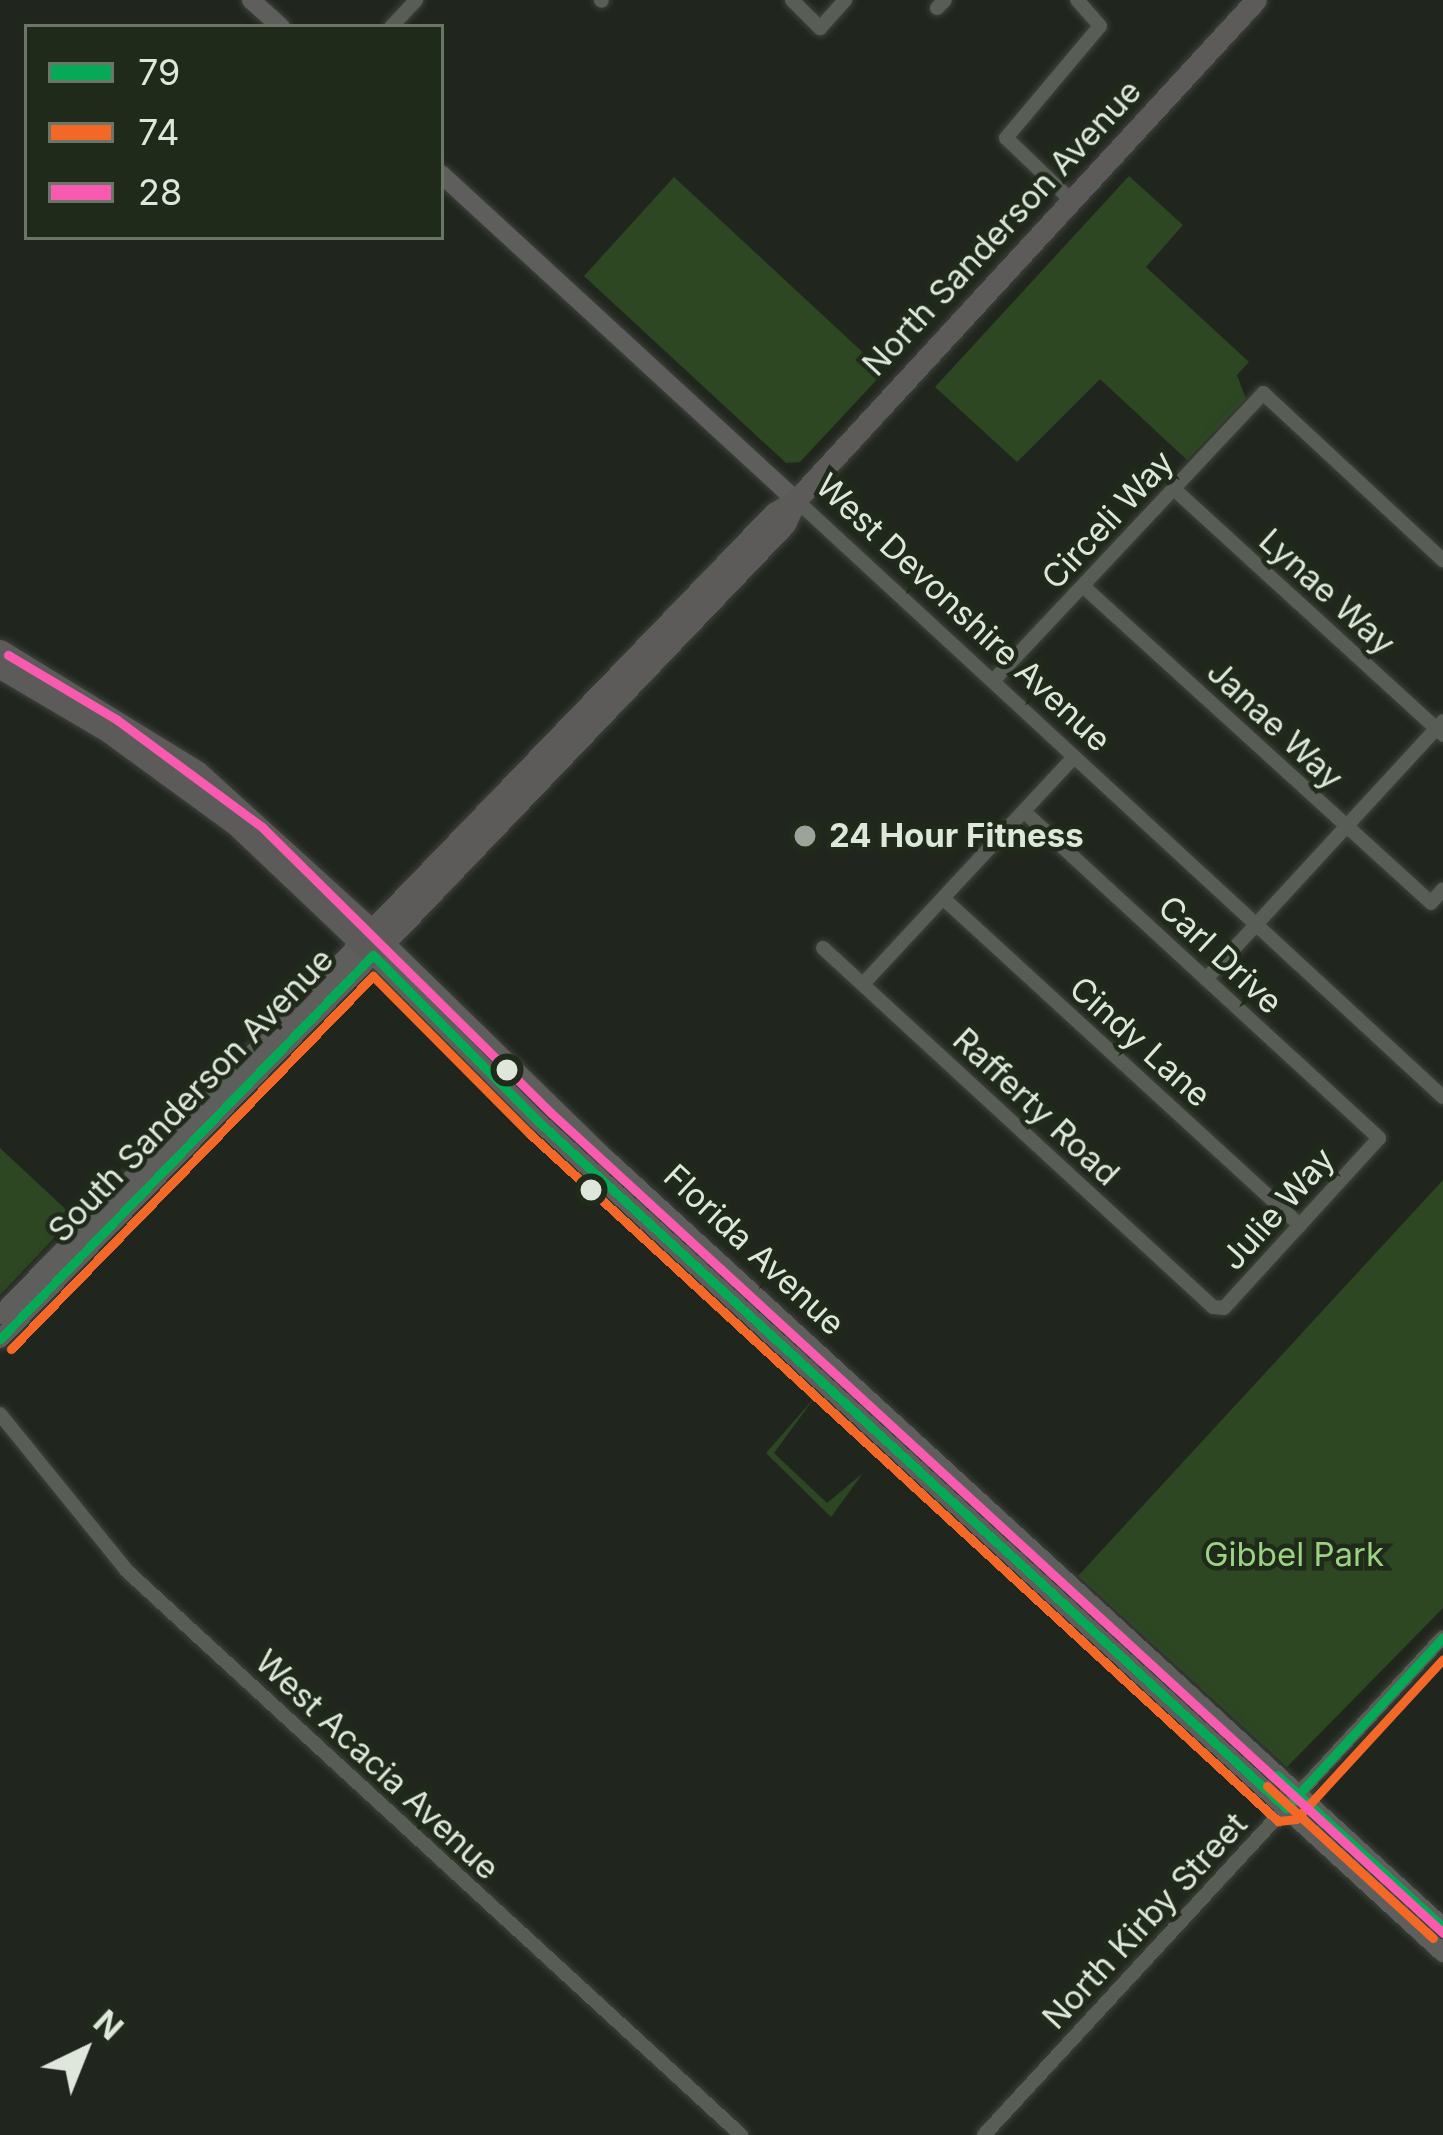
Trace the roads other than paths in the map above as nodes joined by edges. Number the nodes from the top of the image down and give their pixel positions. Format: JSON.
{"nodes":[{"id":1,"x":251,"y":0,"type":"edge"},
{"id":2,"x":416,"y":0,"type":"edge"},
{"id":3,"x":791,"y":0,"type":"edge"},
{"id":4,"x":844,"y":0,"type":"edge"},
{"id":5,"x":1077,"y":0,"type":"edge"},
{"id":6,"x":1256,"y":0,"type":"edge"},
{"id":7,"x":277,"y":24,"type":"edge"},
{"id":8,"x":394,"y":24,"type":"edge"},
{"id":9,"x":444,"y":177,"type":"edge"},
{"id":10,"x":1072,"y":201,"type":"junction"},
{"id":11,"x":1174,"y":489,"type":"junction"},
{"id":12,"x":796,"y":500,"type":"junction"},
{"id":13,"x":1443,"y":560,"type":"edge"},
{"id":14,"x":1084,"y":587,"type":"junction"},
{"id":15,"x":0,"y":650,"type":"edge"},
{"id":16,"x":0,"y":667,"type":"edge"},
{"id":17,"x":992,"y":681,"type":"junction"},
{"id":18,"x":127,"y":721,"type":"junction"},
{"id":19,"x":1441,"y":728,"type":"edge"},
{"id":20,"x":1074,"y":757,"type":"junction"},
{"id":21,"x":519,"y":776,"type":"junction"},
{"id":22,"x":1025,"y":812,"type":"junction"},
{"id":23,"x":500,"y":822,"type":"junction"},
{"id":24,"x":1345,"y":826,"type":"junction"},
{"id":25,"x":484,"y":841,"type":"junction"},
{"id":26,"x":1443,"y":889,"type":"edge"},
{"id":27,"x":944,"y":899,"type":"junction"},
{"id":28,"x":1256,"y":925,"type":"junction"},
{"id":29,"x":373,"y":942,"type":"junction"},
{"id":30,"x":823,"y":947,"type":"dead end"},
{"id":31,"x":1205,"y":979,"type":"junction"},
{"id":32,"x":863,"y":984,"type":"junction"},
{"id":33,"x":257,"y":1050,"type":"junction"},
{"id":34,"x":1443,"y":1096,"type":"edge"},
{"id":35,"x":184,"y":1125,"type":"junction"},
{"id":36,"x":205,"y":1127,"type":"junction"},
{"id":37,"x":1379,"y":1138,"type":"joint"},
{"id":38,"x":121,"y":1214,"type":"junction"},
{"id":39,"x":92,"y":1221,"type":"junction"},
{"id":40,"x":1300,"y":1225,"type":"junction"},
{"id":41,"x":78,"y":1258,"type":"junction"},
{"id":42,"x":1213,"y":1307,"type":"joint"},
{"id":43,"x":0,"y":1315,"type":"edge"},
{"id":44,"x":0,"y":1339,"type":"edge"},
{"id":45,"x":0,"y":1414,"type":"edge"},
{"id":46,"x":912,"y":1464,"type":"junction"},
{"id":47,"x":985,"y":1507,"type":"junction"},
{"id":48,"x":999,"y":1544,"type":"junction"},
{"id":49,"x":1058,"y":1574,"type":"junction"},
{"id":50,"x":1443,"y":1636,"type":"edge"},
{"id":51,"x":1292,"y":1801,"type":"junction"},
{"id":52,"x":1392,"y":1906,"type":"junction"},
{"id":53,"x":1443,"y":1927,"type":"edge"},
{"id":54,"x":1443,"y":1941,"type":"edge"},
{"id":55,"x":1443,"y":1953,"type":"edge"},
{"id":56,"x":741,"y":2135,"type":"edge"},
{"id":57,"x":984,"y":2135,"type":"edge"}],
"edges":[{"from":1,"to":7,"type":"main road"},
{"from":2,"to":8,"type":"street"},
{"from":3,"to":4,"type":"street"},
{"from":5,"to":10,"type":"street"},
{"from":6,"to":10,"type":"highway","name":"North Sanderson Avenue"},
{"from":9,"to":12,"type":"main road","name":"West Devonshire Avenue"},
{"from":10,"to":12,"type":"highway","name":"North Sanderson Avenue"},
{"from":11,"to":13,"type":"street","name":"Circeli Way"},
{"from":11,"to":14,"type":"street","name":"Circeli Way"},
{"from":11,"to":19,"type":"street","name":"Lynae Way"},
{"from":12,"to":17,"type":"street","name":"West Devonshire Avenue"},
{"from":12,"to":21,"type":"highway","name":"North Sanderson Avenue"},
{"from":12,"to":23,"type":"highway","name":"North Sanderson Avenue"},
{"from":14,"to":17,"type":"street","name":"Circeli Way"},
{"from":14,"to":24,"type":"street","name":"Janae Way"},
{"from":15,"to":18,"type":"highway","name":"Florida Avenue"},
{"from":16,"to":18,"type":"highway"},
{"from":16,"to":29,"type":"highway","name":"Florida Avenue"},
{"from":17,"to":20,"type":"street","name":"West Devonshire Avenue"},
{"from":18,"to":29,"type":"highway","name":"Florida Avenue"},
{"from":19,"to":24,"type":"street"},
{"from":20,"to":22,"type":"street"},
{"from":20,"to":28,"type":"street","name":"West Devonshire Avenue"},
{"from":21,"to":23,"type":"highway"},
{"from":21,"to":25,"type":"highway"},
{"from":21,"to":29,"type":"highway","name":"North Sanderson Avenue"},
{"from":22,"to":27,"type":"street"},
{"from":22,"to":31,"type":"street","name":"Carl Drive"},
{"from":23,"to":25,"type":"highway","name":"North Sanderson Avenue"},
{"from":24,"to":26,"type":"street","name":"Janae Way"},
{"from":24,"to":28,"type":"street"},
{"from":25,"to":29,"type":"highway","name":"North Sanderson Avenue"},
{"from":27,"to":32,"type":"street"},
{"from":27,"to":40,"type":"street","name":"Cindy Lane"},
{"from":28,"to":31,"type":"street"},
{"from":28,"to":34,"type":"street","name":"West Devonshire Avenue"},
{"from":29,"to":33,"type":"main road","name":"South Sanderson Avenue"},
{"from":29,"to":36,"type":"main road","name":"South Sanderson Avenue"},
{"from":29,"to":46,"type":"main road","name":"Florida Avenue"},
{"from":29,"to":47,"type":"main road","name":"Florida Avenue"},
{"from":30,"to":32,"type":"street","name":"Rafferty Road"},
{"from":31,"to":37,"type":"street","name":"Carl Drive"},
{"from":32,"to":42,"type":"street","name":"Rafferty Road"},
{"from":33,"to":35,"type":"main road","name":"South Sanderson Avenue"},
{"from":33,"to":36,"type":"main road"},
{"from":35,"to":38,"type":"main road"},
{"from":35,"to":39,"type":"main road","name":"South Sanderson Avenue"},
{"from":36,"to":38,"type":"main road","name":"South Sanderson Avenue"},
{"from":37,"to":40,"type":"street","name":"Julie Way"},
{"from":38,"to":41,"type":"main road","name":"South Sanderson Avenue"},
{"from":39,"to":41,"type":"main road"},
{"from":39,"to":43,"type":"main road","name":"South Sanderson Avenue"},
{"from":40,"to":42,"type":"street","name":"Julie Way"},
{"from":41,"to":44,"type":"main road","name":"South Sanderson Avenue"},
{"from":45,"to":56,"type":"street","name":"West Acacia Avenue"},
{"from":46,"to":47,"type":"main road"},
{"from":46,"to":48,"type":"main road","name":"Florida Avenue"},
{"from":47,"to":49,"type":"main road","name":"Florida Avenue"},
{"from":48,"to":49,"type":"main road"},
{"from":48,"to":51,"type":"main road","name":"Florida Avenue"},
{"from":49,"to":51,"type":"main road","name":"Florida Avenue"},
{"from":50,"to":51,"type":"street","name":"North Kirby Street"},
{"from":51,"to":52,"type":"main road","name":"Florida Avenue"},
{"from":51,"to":53,"type":"main road","name":"Florida Avenue"},
{"from":51,"to":57,"type":"street","name":"North Kirby Street"},
{"from":52,"to":54,"type":"main road"},
{"from":52,"to":55,"type":"main road","name":"Florida Avenue"}]}
